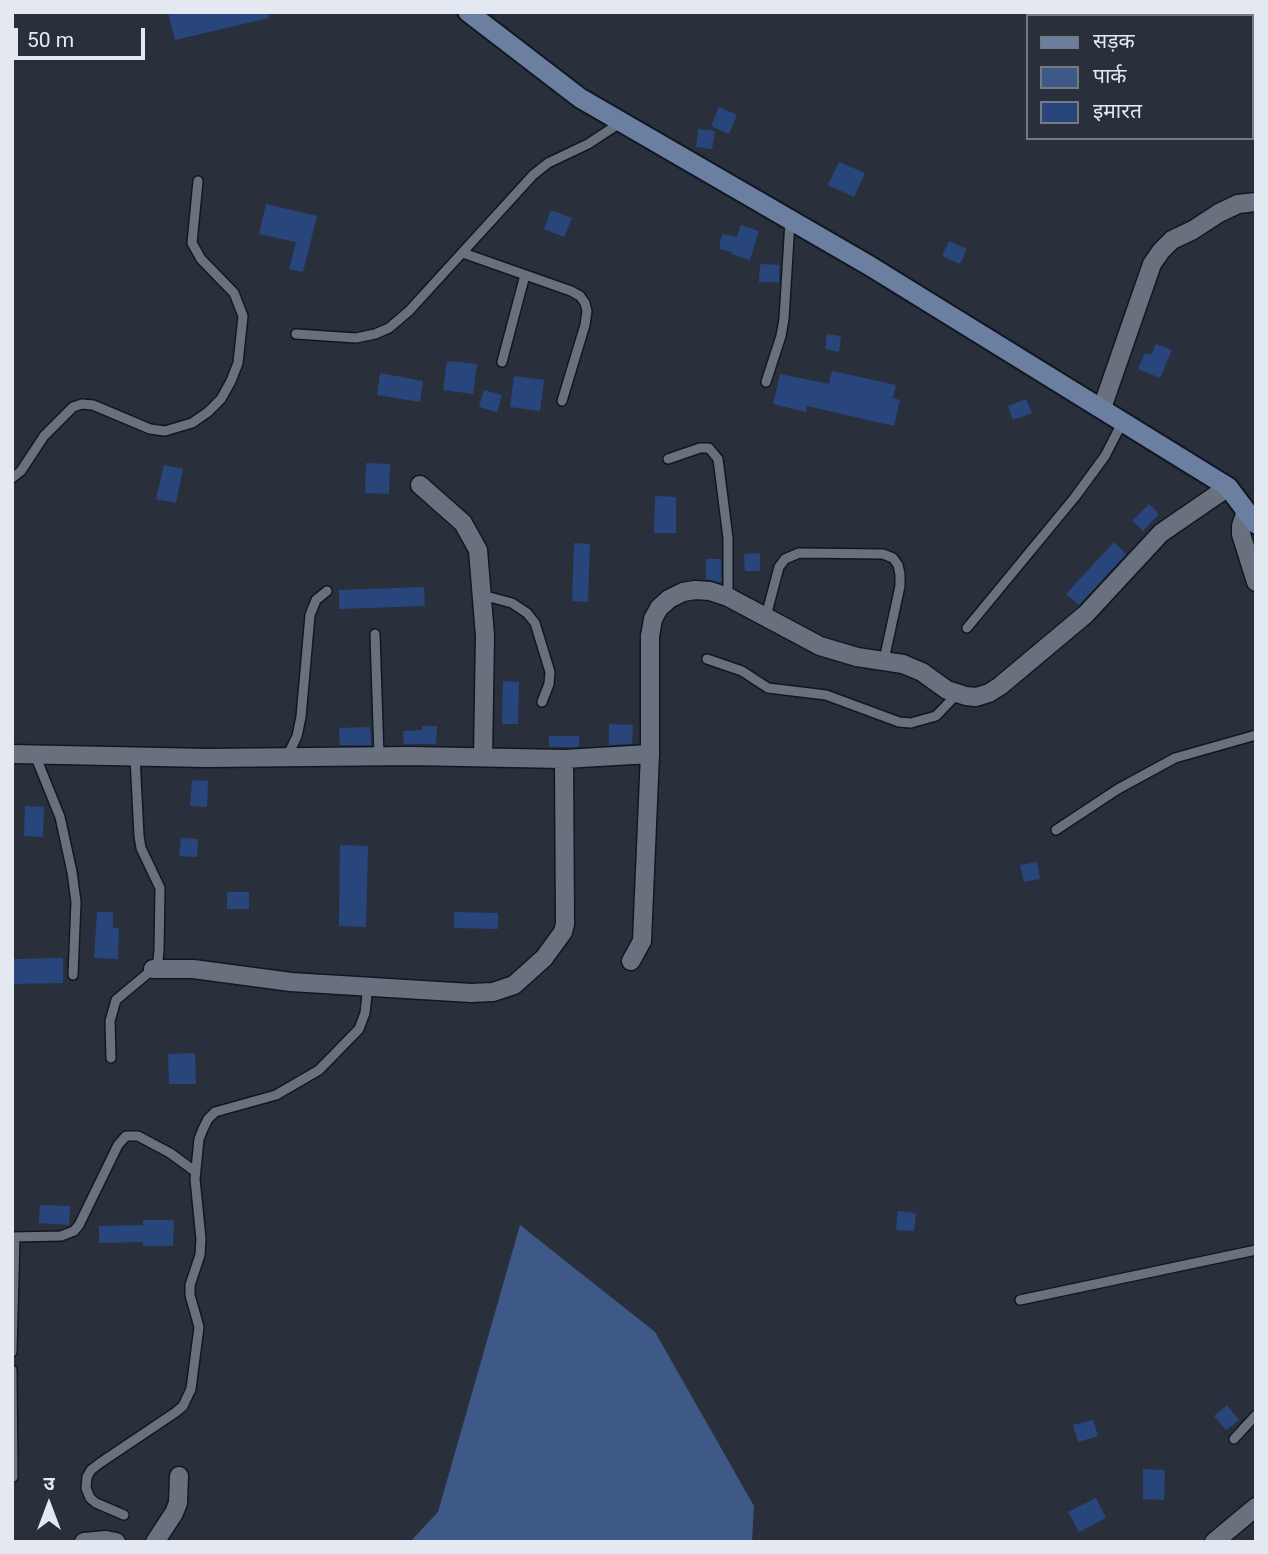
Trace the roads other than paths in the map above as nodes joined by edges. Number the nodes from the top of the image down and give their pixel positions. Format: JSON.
{"nodes":[{"id":1,"x":468,"y":12,"type":"edge"},
{"id":2,"x":621,"y":122,"type":"junction"},
{"id":3,"x":198,"y":181,"type":"dead end"},
{"id":4,"x":1256,"y":202,"type":"edge"},
{"id":5,"x":790,"y":220,"type":"junction"},
{"id":6,"x":463,"y":253,"type":"junction"},
{"id":7,"x":525,"y":275,"type":"junction"},
{"id":8,"x":296,"y":334,"type":"dead end"},
{"id":9,"x":502,"y":362,"type":"dead end"},
{"id":10,"x":766,"y":382,"type":"dead end"},
{"id":11,"x":562,"y":401,"type":"dead end"},
{"id":12,"x":1102,"y":408,"type":"junction"},
{"id":13,"x":1123,"y":421,"type":"junction"},
{"id":14,"x":668,"y":459,"type":"dead end"},
{"id":15,"x":12,"y":478,"type":"edge"},
{"id":16,"x":420,"y":485,"type":"dead end"},
{"id":17,"x":1228,"y":487,"type":"junction"},
{"id":18,"x":1251,"y":518,"type":"edge"},
{"id":19,"x":1256,"y":582,"type":"edge"},
{"id":20,"x":327,"y":591,"type":"dead end"},
{"id":21,"x":482,"y":595,"type":"junction"},
{"id":22,"x":728,"y":597,"type":"junction"},
{"id":23,"x":766,"y":616,"type":"junction"},
{"id":24,"x":967,"y":628,"type":"dead end"},
{"id":25,"x":375,"y":634,"type":"dead end"},
{"id":26,"x":707,"y":659,"type":"dead end"},
{"id":27,"x":884,"y":660,"type":"junction"},
{"id":28,"x":957,"y":694,"type":"junction"},
{"id":29,"x":542,"y":702,"type":"dead end"},
{"id":30,"x":1256,"y":736,"type":"edge"},
{"id":31,"x":12,"y":754,"type":"edge"},
{"id":32,"x":650,"y":754,"type":"junction"},
{"id":33,"x":35,"y":755,"type":"junction"},
{"id":34,"x":379,"y":756,"type":"junction"},
{"id":35,"x":135,"y":757,"type":"junction"},
{"id":36,"x":287,"y":757,"type":"junction"},
{"id":37,"x":483,"y":757,"type":"junction"},
{"id":38,"x":564,"y":759,"type":"junction"},
{"id":39,"x":1056,"y":830,"type":"dead end"},
{"id":40,"x":632,"y":961,"type":"dead end"},
{"id":41,"x":153,"y":969,"type":"junction"},
{"id":42,"x":73,"y":975,"type":"dead end"},
{"id":43,"x":368,"y":985,"type":"junction"},
{"id":44,"x":111,"y":1058,"type":"dead end"},
{"id":45,"x":195,"y":1172,"type":"junction"},
{"id":46,"x":14,"y":1237,"type":"edge"},
{"id":47,"x":1256,"y":1250,"type":"edge"},
{"id":48,"x":1020,"y":1300,"type":"dead end"},
{"id":49,"x":12,"y":1352,"type":"edge"},
{"id":50,"x":12,"y":1370,"type":"edge"},
{"id":51,"x":1256,"y":1415,"type":"edge"},
{"id":52,"x":1234,"y":1439,"type":"dead end"},
{"id":53,"x":179,"y":1476,"type":"dead end"},
{"id":54,"x":13,"y":1477,"type":"edge"},
{"id":55,"x":1256,"y":1507,"type":"edge"},
{"id":56,"x":124,"y":1514,"type":"dead end"},
{"id":57,"x":84,"y":1542,"type":"edge"},
{"id":58,"x":116,"y":1542,"type":"edge"},
{"id":59,"x":155,"y":1542,"type":"edge"},
{"id":60,"x":1214,"y":1542,"type":"edge"}],
"edges":[{"from":1,"to":2,"type":"main road"},
{"from":2,"to":5,"type":"main road"},
{"from":2,"to":6,"type":"lane"},
{"from":3,"to":15,"type":"lane"},
{"from":4,"to":12,"type":"street"},
{"from":5,"to":10,"type":"lane"},
{"from":5,"to":12,"type":"main road"},
{"from":6,"to":7,"type":"lane"},
{"from":6,"to":8,"type":"lane"},
{"from":7,"to":9,"type":"lane"},
{"from":7,"to":11,"type":"lane"},
{"from":12,"to":13,"type":"main road"},
{"from":13,"to":17,"type":"main road"},
{"from":13,"to":24,"type":"lane"},
{"from":14,"to":22,"type":"lane"},
{"from":16,"to":21,"type":"street"},
{"from":17,"to":18,"type":"main road"},
{"from":17,"to":28,"type":"street"},
{"from":18,"to":19,"type":"street"},
{"from":20,"to":36,"type":"lane"},
{"from":21,"to":29,"type":"lane"},
{"from":21,"to":37,"type":"street"},
{"from":22,"to":23,"type":"street"},
{"from":22,"to":32,"type":"street"},
{"from":23,"to":27,"type":"street"},
{"from":23,"to":27,"type":"lane"},
{"from":25,"to":34,"type":"lane"},
{"from":26,"to":28,"type":"lane"},
{"from":27,"to":28,"type":"street"},
{"from":30,"to":39,"type":"lane"},
{"from":31,"to":33,"type":"street"},
{"from":32,"to":38,"type":"street"},
{"from":32,"to":40,"type":"street"},
{"from":33,"to":35,"type":"street"},
{"from":33,"to":42,"type":"lane"},
{"from":34,"to":36,"type":"street"},
{"from":34,"to":37,"type":"street"},
{"from":35,"to":36,"type":"street"},
{"from":35,"to":41,"type":"lane"},
{"from":37,"to":38,"type":"street"},
{"from":38,"to":43,"type":"street"},
{"from":41,"to":43,"type":"street"},
{"from":41,"to":44,"type":"lane"},
{"from":43,"to":45,"type":"lane"},
{"from":45,"to":46,"type":"lane"},
{"from":45,"to":56,"type":"lane"},
{"from":46,"to":49,"type":"lane"},
{"from":47,"to":48,"type":"lane"},
{"from":50,"to":54,"type":"lane"},
{"from":51,"to":52,"type":"lane"},
{"from":53,"to":59,"type":"street"},
{"from":55,"to":60,"type":"street"},
{"from":57,"to":58,"type":"street"}]}
